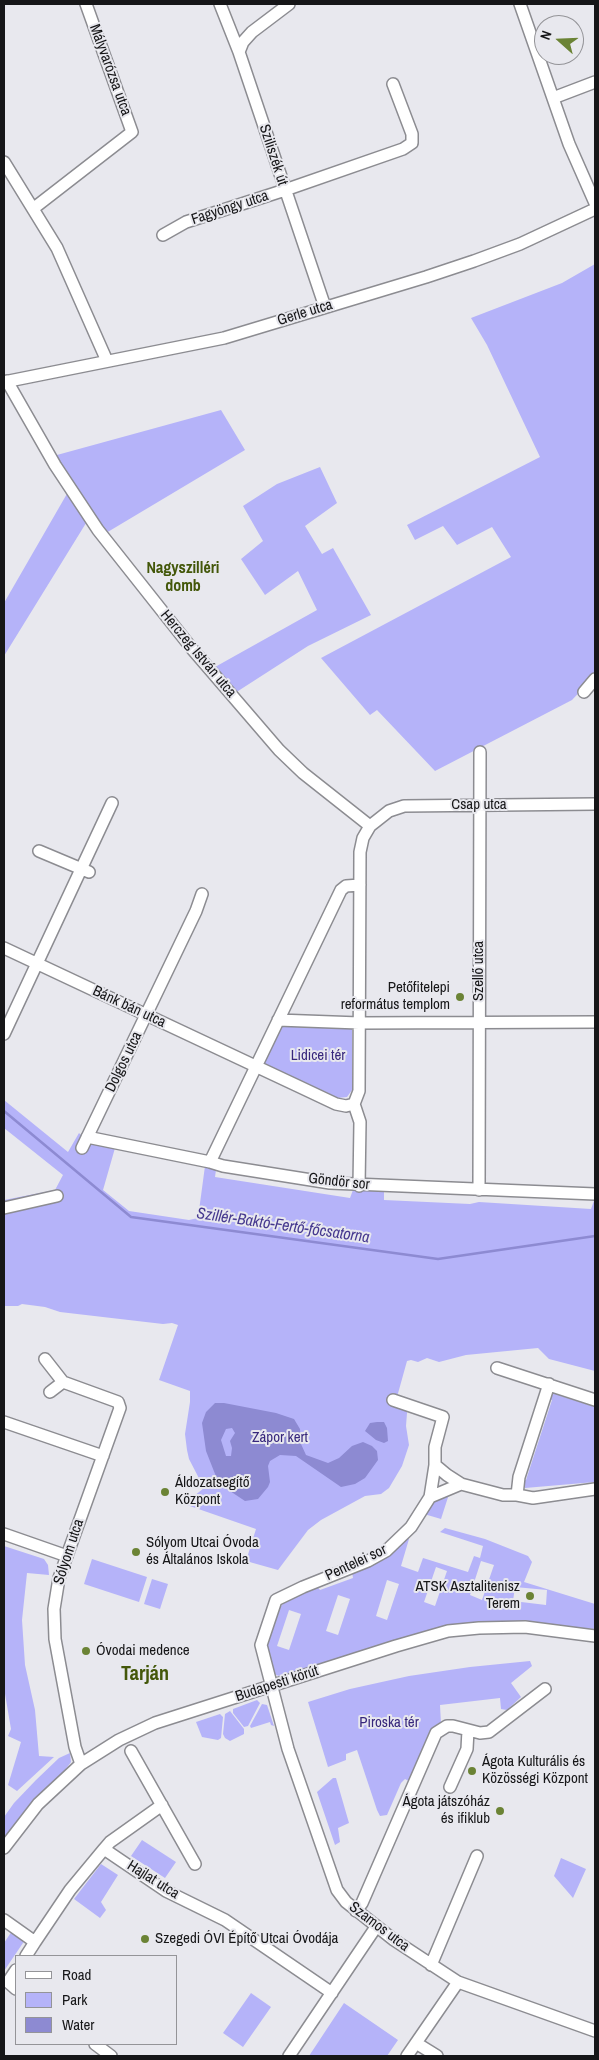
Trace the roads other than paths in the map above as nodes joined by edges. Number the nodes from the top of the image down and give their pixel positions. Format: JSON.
{"nodes":[{"id":1,"x":86,"y":4,"type":"edge"},
{"id":2,"x":220,"y":4,"type":"edge"},
{"id":3,"x":289,"y":4,"type":"edge"},
{"id":4,"x":520,"y":4,"type":"edge"},
{"id":5,"x":238,"y":52,"type":"junction"},
{"id":6,"x":595,"y":82,"type":"edge"},
{"id":7,"x":393,"y":84,"type":"dead end"},
{"id":8,"x":553,"y":98,"type":"junction"},
{"id":9,"x":4,"y":162,"type":"edge"},
{"id":10,"x":285,"y":190,"type":"junction"},
{"id":11,"x":595,"y":203,"type":"edge"},
{"id":12,"x":34,"y":208,"type":"junction"},
{"id":13,"x":595,"y":209,"type":"edge"},
{"id":14,"x":163,"y":235,"type":"dead end"},
{"id":15,"x":325,"y":307,"type":"junction"},
{"id":16,"x":107,"y":361,"type":"junction"},
{"id":17,"x":6,"y":381,"type":"edge"},
{"id":18,"x":595,"y":680,"type":"edge"},
{"id":19,"x":584,"y":692,"type":"dead end"},
{"id":20,"x":480,"y":752,"type":"dead end"},
{"id":21,"x":112,"y":803,"type":"dead end"},
{"id":22,"x":595,"y":804,"type":"edge"},
{"id":23,"x":480,"y":805,"type":"junction"},
{"id":24,"x":370,"y":826,"type":"junction"},
{"id":25,"x":39,"y":852,"type":"dead end"},
{"id":26,"x":85,"y":871,"type":"junction"},
{"id":27,"x":360,"y":884,"type":"junction"},
{"id":28,"x":202,"y":894,"type":"dead end"},
{"id":29,"x":4,"y":948,"type":"edge"},
{"id":30,"x":38,"y":964,"type":"junction"},
{"id":31,"x":146,"y":1015,"type":"junction"},
{"id":32,"x":278,"y":1020,"type":"junction"},
{"id":33,"x":478,"y":1022,"type":"junction"},
{"id":34,"x":595,"y":1022,"type":"edge"},
{"id":35,"x":359,"y":1023,"type":"junction"},
{"id":36,"x":4,"y":1034,"type":"edge"},
{"id":37,"x":255,"y":1066,"type":"junction"},
{"id":38,"x":354,"y":1104,"type":"junction"},
{"id":39,"x":84,"y":1142,"type":"joint"},
{"id":40,"x":210,"y":1162,"type":"junction"},
{"id":41,"x":359,"y":1186,"type":"junction"},
{"id":42,"x":479,"y":1190,"type":"junction"},
{"id":43,"x":595,"y":1194,"type":"edge"},
{"id":44,"x":58,"y":1196,"type":"dead end"},
{"id":45,"x":4,"y":1208,"type":"edge"},
{"id":46,"x":45,"y":1359,"type":"dead end"},
{"id":47,"x":497,"y":1368,"type":"dead end"},
{"id":48,"x":63,"y":1382,"type":"junction"},
{"id":49,"x":549,"y":1384,"type":"junction"},
{"id":50,"x":50,"y":1392,"type":"dead end"},
{"id":51,"x":393,"y":1400,"type":"dead end"},
{"id":52,"x":595,"y":1400,"type":"edge"},
{"id":53,"x":4,"y":1422,"type":"edge"},
{"id":54,"x":102,"y":1456,"type":"junction"},
{"id":55,"x":435,"y":1465,"type":"junction"},
{"id":56,"x":461,"y":1484,"type":"junction"},
{"id":57,"x":595,"y":1489,"type":"edge"},
{"id":58,"x":517,"y":1495,"type":"junction"},
{"id":59,"x":430,"y":1496,"type":"junction"},
{"id":60,"x":4,"y":1534,"type":"edge"},
{"id":61,"x":67,"y":1556,"type":"junction"},
{"id":62,"x":595,"y":1636,"type":"edge"},
{"id":63,"x":272,"y":1685,"type":"junction"},
{"id":64,"x":545,"y":1689,"type":"dead end"},
{"id":65,"x":468,"y":1730,"type":"junction"},
{"id":66,"x":131,"y":1751,"type":"dead end"},
{"id":67,"x":81,"y":1764,"type":"junction"},
{"id":68,"x":450,"y":1786,"type":"dead end"},
{"id":69,"x":162,"y":1806,"type":"junction"},
{"id":70,"x":4,"y":1848,"type":"edge"},
{"id":71,"x":104,"y":1849,"type":"junction"},
{"id":72,"x":477,"y":1856,"type":"dead end"},
{"id":73,"x":195,"y":1864,"type":"dead end"},
{"id":74,"x":356,"y":1911,"type":"junction"},
{"id":75,"x":4,"y":1920,"type":"edge"},
{"id":76,"x":376,"y":1927,"type":"junction"},
{"id":77,"x":35,"y":1942,"type":"junction"},
{"id":78,"x":27,"y":1955,"type":"edge"},
{"id":79,"x":431,"y":1965,"type":"junction"},
{"id":80,"x":15,"y":1972,"type":"edge"},
{"id":81,"x":458,"y":1982,"type":"junction"},
{"id":82,"x":15,"y":1987,"type":"edge"},
{"id":83,"x":332,"y":1993,"type":"junction"},
{"id":84,"x":595,"y":2031,"type":"edge"},
{"id":85,"x":416,"y":2043,"type":"junction"},
{"id":86,"x":96,"y":2045,"type":"edge"},
{"id":87,"x":110,"y":2056,"type":"edge"},
{"id":88,"x":289,"y":2056,"type":"edge"},
{"id":89,"x":407,"y":2056,"type":"edge"},
{"id":90,"x":437,"y":2056,"type":"edge"}],
"edges":[{"from":1,"to":12,"type":"street","name":"Mályvarózsa utca"},
{"from":2,"to":5,"type":"street","name":"Sziliszék út"},
{"from":3,"to":5,"type":"street"},
{"from":4,"to":8,"type":"street"},
{"from":5,"to":10,"type":"street","name":"Sziliszék út"},
{"from":6,"to":8,"type":"street"},
{"from":7,"to":10,"type":"street","name":"Fagyöngy utca"},
{"from":8,"to":11,"type":"street"},
{"from":9,"to":12,"type":"street"},
{"from":10,"to":14,"type":"street","name":"Fagyöngy utca"},
{"from":10,"to":15,"type":"street","name":"Sziliszék út"},
{"from":12,"to":16,"type":"street"},
{"from":13,"to":15,"type":"street","name":"Gerle utca"},
{"from":15,"to":16,"type":"street","name":"Gerle utca"},
{"from":16,"to":17,"type":"street","name":"Gerle utca"},
{"from":17,"to":24,"type":"street","name":"Herczeg István utca"},
{"from":18,"to":19,"type":"street"},
{"from":20,"to":23,"type":"street","name":"Szellő utca"},
{"from":21,"to":26,"type":"street"},
{"from":22,"to":23,"type":"street","name":"Csap utca"},
{"from":23,"to":24,"type":"street","name":"Csap utca"},
{"from":23,"to":33,"type":"street","name":"Szellő utca"},
{"from":24,"to":27,"type":"street"},
{"from":25,"to":26,"type":"street"},
{"from":26,"to":30,"type":"street"},
{"from":27,"to":32,"type":"street"},
{"from":27,"to":35,"type":"street"},
{"from":28,"to":31,"type":"street","name":"Dolgos utca"},
{"from":29,"to":30,"type":"street","name":"Bánk bán utca"},
{"from":30,"to":31,"type":"street","name":"Bánk bán utca"},
{"from":30,"to":36,"type":"street"},
{"from":31,"to":37,"type":"street","name":"Bánk bán utca"},
{"from":31,"to":39,"type":"street","name":"Dolgos utca"},
{"from":32,"to":35,"type":"street"},
{"from":32,"to":37,"type":"street"},
{"from":33,"to":34,"type":"street"},
{"from":33,"to":35,"type":"street"},
{"from":33,"to":42,"type":"street","name":"Szellő utca"},
{"from":35,"to":38,"type":"street"},
{"from":37,"to":38,"type":"street"},
{"from":37,"to":40,"type":"street"},
{"from":38,"to":41,"type":"street"},
{"from":39,"to":40,"type":"street","name":"Göndör sor"},
{"from":40,"to":41,"type":"street","name":"Göndör sor"},
{"from":41,"to":42,"type":"street","name":"Göndör sor"},
{"from":42,"to":43,"type":"street","name":"Göndör sor"},
{"from":44,"to":45,"type":"street"},
{"from":46,"to":48,"type":"street"},
{"from":47,"to":49,"type":"street"},
{"from":48,"to":50,"type":"street"},
{"from":48,"to":54,"type":"street","name":"Sólyom utca"},
{"from":49,"to":52,"type":"street"},
{"from":49,"to":58,"type":"street"},
{"from":51,"to":55,"type":"street","name":"Pentelei sor"},
{"from":53,"to":54,"type":"street"},
{"from":54,"to":61,"type":"street","name":"Sólyom utca"},
{"from":55,"to":56,"type":"street"},
{"from":55,"to":59,"type":"street","name":"Pentelei sor"},
{"from":56,"to":58,"type":"street"},
{"from":56,"to":59,"type":"street"},
{"from":57,"to":58,"type":"street"},
{"from":59,"to":63,"type":"street","name":"Pentelei sor"},
{"from":60,"to":61,"type":"street"},
{"from":61,"to":67,"type":"street","name":"Sólyom utca"},
{"from":62,"to":63,"type":"street","name":"Budapesti körút"},
{"from":63,"to":67,"type":"street","name":"Budapesti körút"},
{"from":63,"to":74,"type":"street","name":"Szamos utca"},
{"from":64,"to":65,"type":"street"},
{"from":65,"to":68,"type":"street"},
{"from":65,"to":74,"type":"street"},
{"from":66,"to":69,"type":"street"},
{"from":67,"to":70,"type":"street","name":"Budapesti körút"},
{"from":69,"to":71,"type":"street"},
{"from":69,"to":73,"type":"street"},
{"from":71,"to":77,"type":"street"},
{"from":71,"to":83,"type":"street","name":"Hajlat utca"},
{"from":72,"to":79,"type":"street"},
{"from":74,"to":76,"type":"street","name":"Szamos utca"},
{"from":75,"to":77,"type":"street"},
{"from":76,"to":79,"type":"street","name":"Szamos utca"},
{"from":76,"to":83,"type":"street"},
{"from":77,"to":78,"type":"street"},
{"from":79,"to":81,"type":"street","name":"Szamos utca"},
{"from":80,"to":82,"type":"street"},
{"from":81,"to":84,"type":"street","name":"Szamos utca"},
{"from":81,"to":85,"type":"street"},
{"from":83,"to":88,"type":"street"},
{"from":85,"to":89,"type":"street"},
{"from":85,"to":90,"type":"street"},
{"from":86,"to":87,"type":"street"}]}
